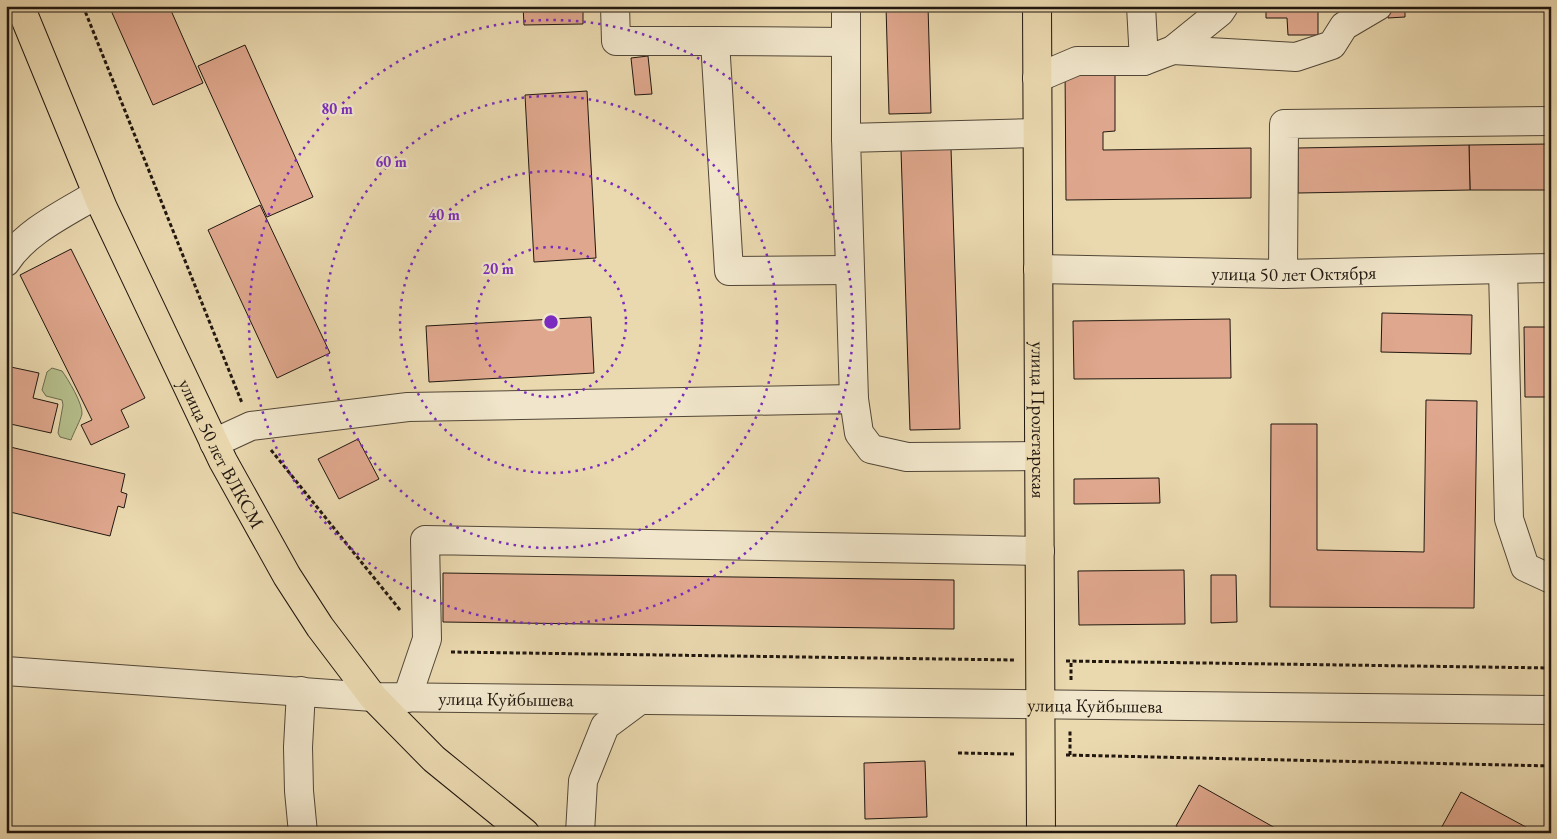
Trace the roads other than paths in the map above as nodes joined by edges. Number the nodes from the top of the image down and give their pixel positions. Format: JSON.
{"nodes":[{"id":1,"x":20,"y":6,"type":"edge"},
{"id":2,"x":615,"y":6,"type":"edge"},
{"id":3,"x":846,"y":6,"type":"edge"},
{"id":4,"x":1036,"y":6,"type":"edge"},
{"id":5,"x":1140,"y":6,"type":"edge"},
{"id":6,"x":1224,"y":6,"type":"edge"},
{"id":7,"x":1378,"y":6,"type":"edge"},
{"id":8,"x":715,"y":41,"type":"junction"},
{"id":9,"x":846,"y":42,"type":"junction"},
{"id":10,"x":1173,"y":50,"type":"junction"},
{"id":11,"x":1144,"y":61,"type":"junction"},
{"id":12,"x":1037,"y":78,"type":"junction"},
{"id":13,"x":1551,"y":121,"type":"edge"},
{"id":14,"x":1037,"y":133,"type":"junction"},
{"id":15,"x":846,"y":138,"type":"junction"},
{"id":16,"x":98,"y":194,"type":"junction"},
{"id":17,"x":6,"y":262,"type":"edge"},
{"id":18,"x":1551,"y":268,"type":"edge"},
{"id":19,"x":1038,"y":269,"type":"junction"},
{"id":20,"x":1504,"y":269,"type":"junction"},
{"id":21,"x":849,"y":270,"type":"junction"},
{"id":22,"x":1283,"y":274,"type":"junction"},
{"id":23,"x":854,"y":399,"type":"junction"},
{"id":24,"x":214,"y":443,"type":"junction"},
{"id":25,"x":1039,"y":456,"type":"junction"},
{"id":26,"x":1040,"y":551,"type":"junction"},
{"id":27,"x":1551,"y":579,"type":"edge"},
{"id":28,"x":8,"y":671,"type":"edge"},
{"id":29,"x":301,"y":691,"type":"junction"},
{"id":30,"x":373,"y":697,"type":"junction"},
{"id":31,"x":406,"y":698,"type":"junction"},
{"id":32,"x":640,"y":700,"type":"junction"},
{"id":33,"x":1041,"y":704,"type":"junction"},
{"id":34,"x":1551,"y":710,"type":"edge"},
{"id":35,"x":303,"y":833,"type":"edge"},
{"id":36,"x":525,"y":833,"type":"edge"},
{"id":37,"x":580,"y":833,"type":"edge"},
{"id":38,"x":1041,"y":833,"type":"edge"}],
"edges":[{"from":1,"to":16,"type":"main road","name":"улица 50 лет ВЛКСМ"},
{"from":2,"to":8,"type":"street"},
{"from":3,"to":9,"type":"street"},
{"from":4,"to":12,"type":"main road","name":"улица Пролетарская"},
{"from":5,"to":11,"type":"street"},
{"from":6,"to":10,"type":"street"},
{"from":7,"to":10,"type":"street"},
{"from":8,"to":9,"type":"street"},
{"from":8,"to":21,"type":"street"},
{"from":9,"to":15,"type":"street"},
{"from":10,"to":11,"type":"street"},
{"from":11,"to":12,"type":"street"},
{"from":12,"to":14,"type":"main road","name":"улица Пролетарская"},
{"from":13,"to":22,"type":"street"},
{"from":14,"to":15,"type":"street"},
{"from":14,"to":19,"type":"main road","name":"улица Пролетарская"},
{"from":15,"to":21,"type":"street"},
{"from":16,"to":17,"type":"street"},
{"from":16,"to":24,"type":"main road","name":"улица 50 лет ВЛКСМ"},
{"from":18,"to":20,"type":"street","name":"улица 50 лет Октября"},
{"from":19,"to":22,"type":"street","name":"улица 50 лет Октября"},
{"from":19,"to":25,"type":"main road","name":"улица Пролетарская"},
{"from":20,"to":22,"type":"street","name":"улица 50 лет Октября"},
{"from":20,"to":27,"type":"street"},
{"from":21,"to":23,"type":"street"},
{"from":23,"to":24,"type":"street"},
{"from":23,"to":25,"type":"street"},
{"from":24,"to":30,"type":"main road","name":"улица 50 лет ВЛКСМ"},
{"from":25,"to":26,"type":"main road","name":"улица Пролетарская"},
{"from":26,"to":31,"type":"street"},
{"from":26,"to":33,"type":"main road","name":"улица Пролетарская"},
{"from":28,"to":29,"type":"street","name":"улица Куйбышева"},
{"from":29,"to":30,"type":"street","name":"улица Куйбышева"},
{"from":29,"to":35,"type":"street"},
{"from":30,"to":31,"type":"street","name":"улица Куйбышева"},
{"from":30,"to":36,"type":"main road","name":"улица 50 лет ВЛКСМ"},
{"from":31,"to":32,"type":"street","name":"улица Куйбышева"},
{"from":32,"to":33,"type":"street","name":"улица Куйбышева"},
{"from":32,"to":37,"type":"street"},
{"from":33,"to":34,"type":"street","name":"улица Куйбышева"},
{"from":33,"to":38,"type":"main road","name":"улица Пролетарская"}]}
